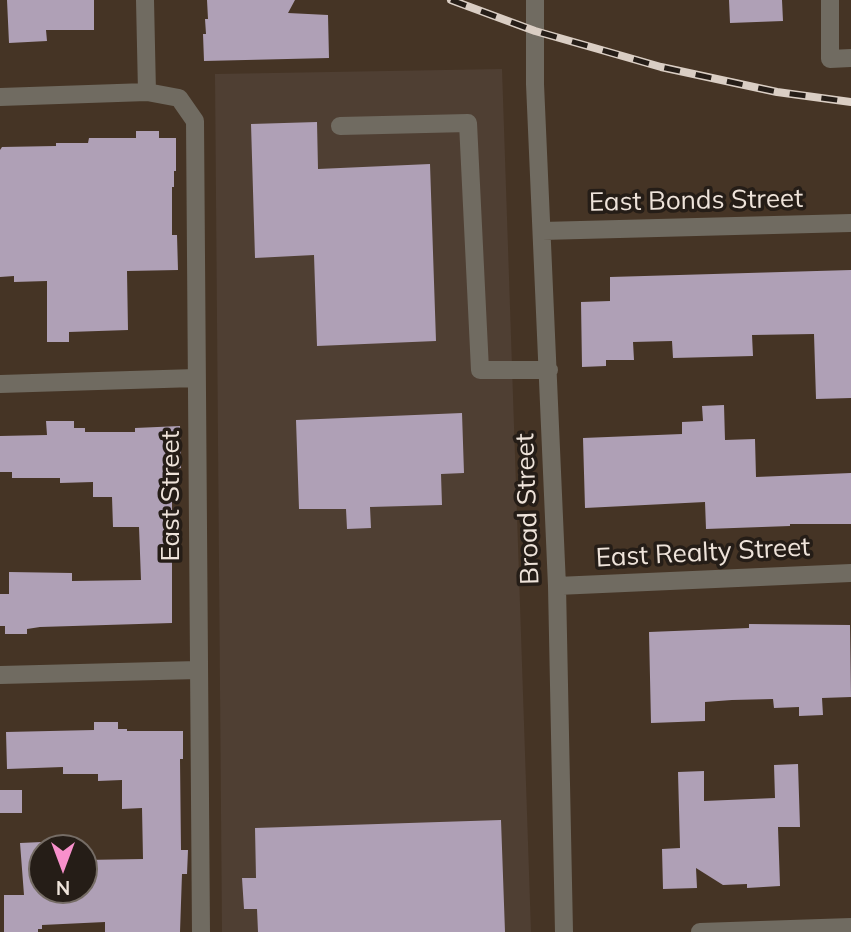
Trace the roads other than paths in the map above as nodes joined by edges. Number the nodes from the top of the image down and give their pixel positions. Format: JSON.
{"nodes":[{"id":1,"x":145,"y":0,"type":"edge"},
{"id":2,"x":535,"y":0,"type":"edge"},
{"id":3,"x":830,"y":0,"type":"edge"},
{"id":4,"x":851,"y":58,"type":"edge"},
{"id":5,"x":146,"y":92,"type":"junction"},
{"id":6,"x":0,"y":97,"type":"edge"},
{"id":7,"x":340,"y":126,"type":"dead end"},
{"id":8,"x":851,"y":223,"type":"edge"},
{"id":9,"x":542,"y":231,"type":"junction"},
{"id":10,"x":549,"y":370,"type":"junction"},
{"id":11,"x":197,"y":378,"type":"junction"},
{"id":12,"x":0,"y":384,"type":"edge"},
{"id":13,"x":851,"y":573,"type":"edge"},
{"id":14,"x":557,"y":586,"type":"junction"},
{"id":15,"x":198,"y":670,"type":"junction"},
{"id":16,"x":0,"y":675,"type":"edge"},
{"id":17,"x":851,"y":927,"type":"edge"},
{"id":18,"x":201,"y":932,"type":"edge"},
{"id":19,"x":564,"y":932,"type":"edge"},
{"id":20,"x":700,"y":932,"type":"edge"}],
"edges":[{"from":1,"to":5,"type":"street"},
{"from":2,"to":9,"type":"street","name":"Broad Street"},
{"from":3,"to":4,"type":"street"},
{"from":5,"to":6,"type":"street","name":"East Street"},
{"from":5,"to":11,"type":"street","name":"East Street"},
{"from":7,"to":10,"type":"street"},
{"from":8,"to":9,"type":"street","name":"East Bonds Street"},
{"from":9,"to":10,"type":"street","name":"Broad Street"},
{"from":10,"to":14,"type":"street","name":"Broad Street"},
{"from":11,"to":12,"type":"street"},
{"from":11,"to":15,"type":"street","name":"East Street"},
{"from":13,"to":14,"type":"street","name":"East Realty Street"},
{"from":14,"to":19,"type":"street","name":"Broad Street"},
{"from":15,"to":16,"type":"street"},
{"from":15,"to":18,"type":"street","name":"East Street"},
{"from":17,"to":20,"type":"street"}]}
